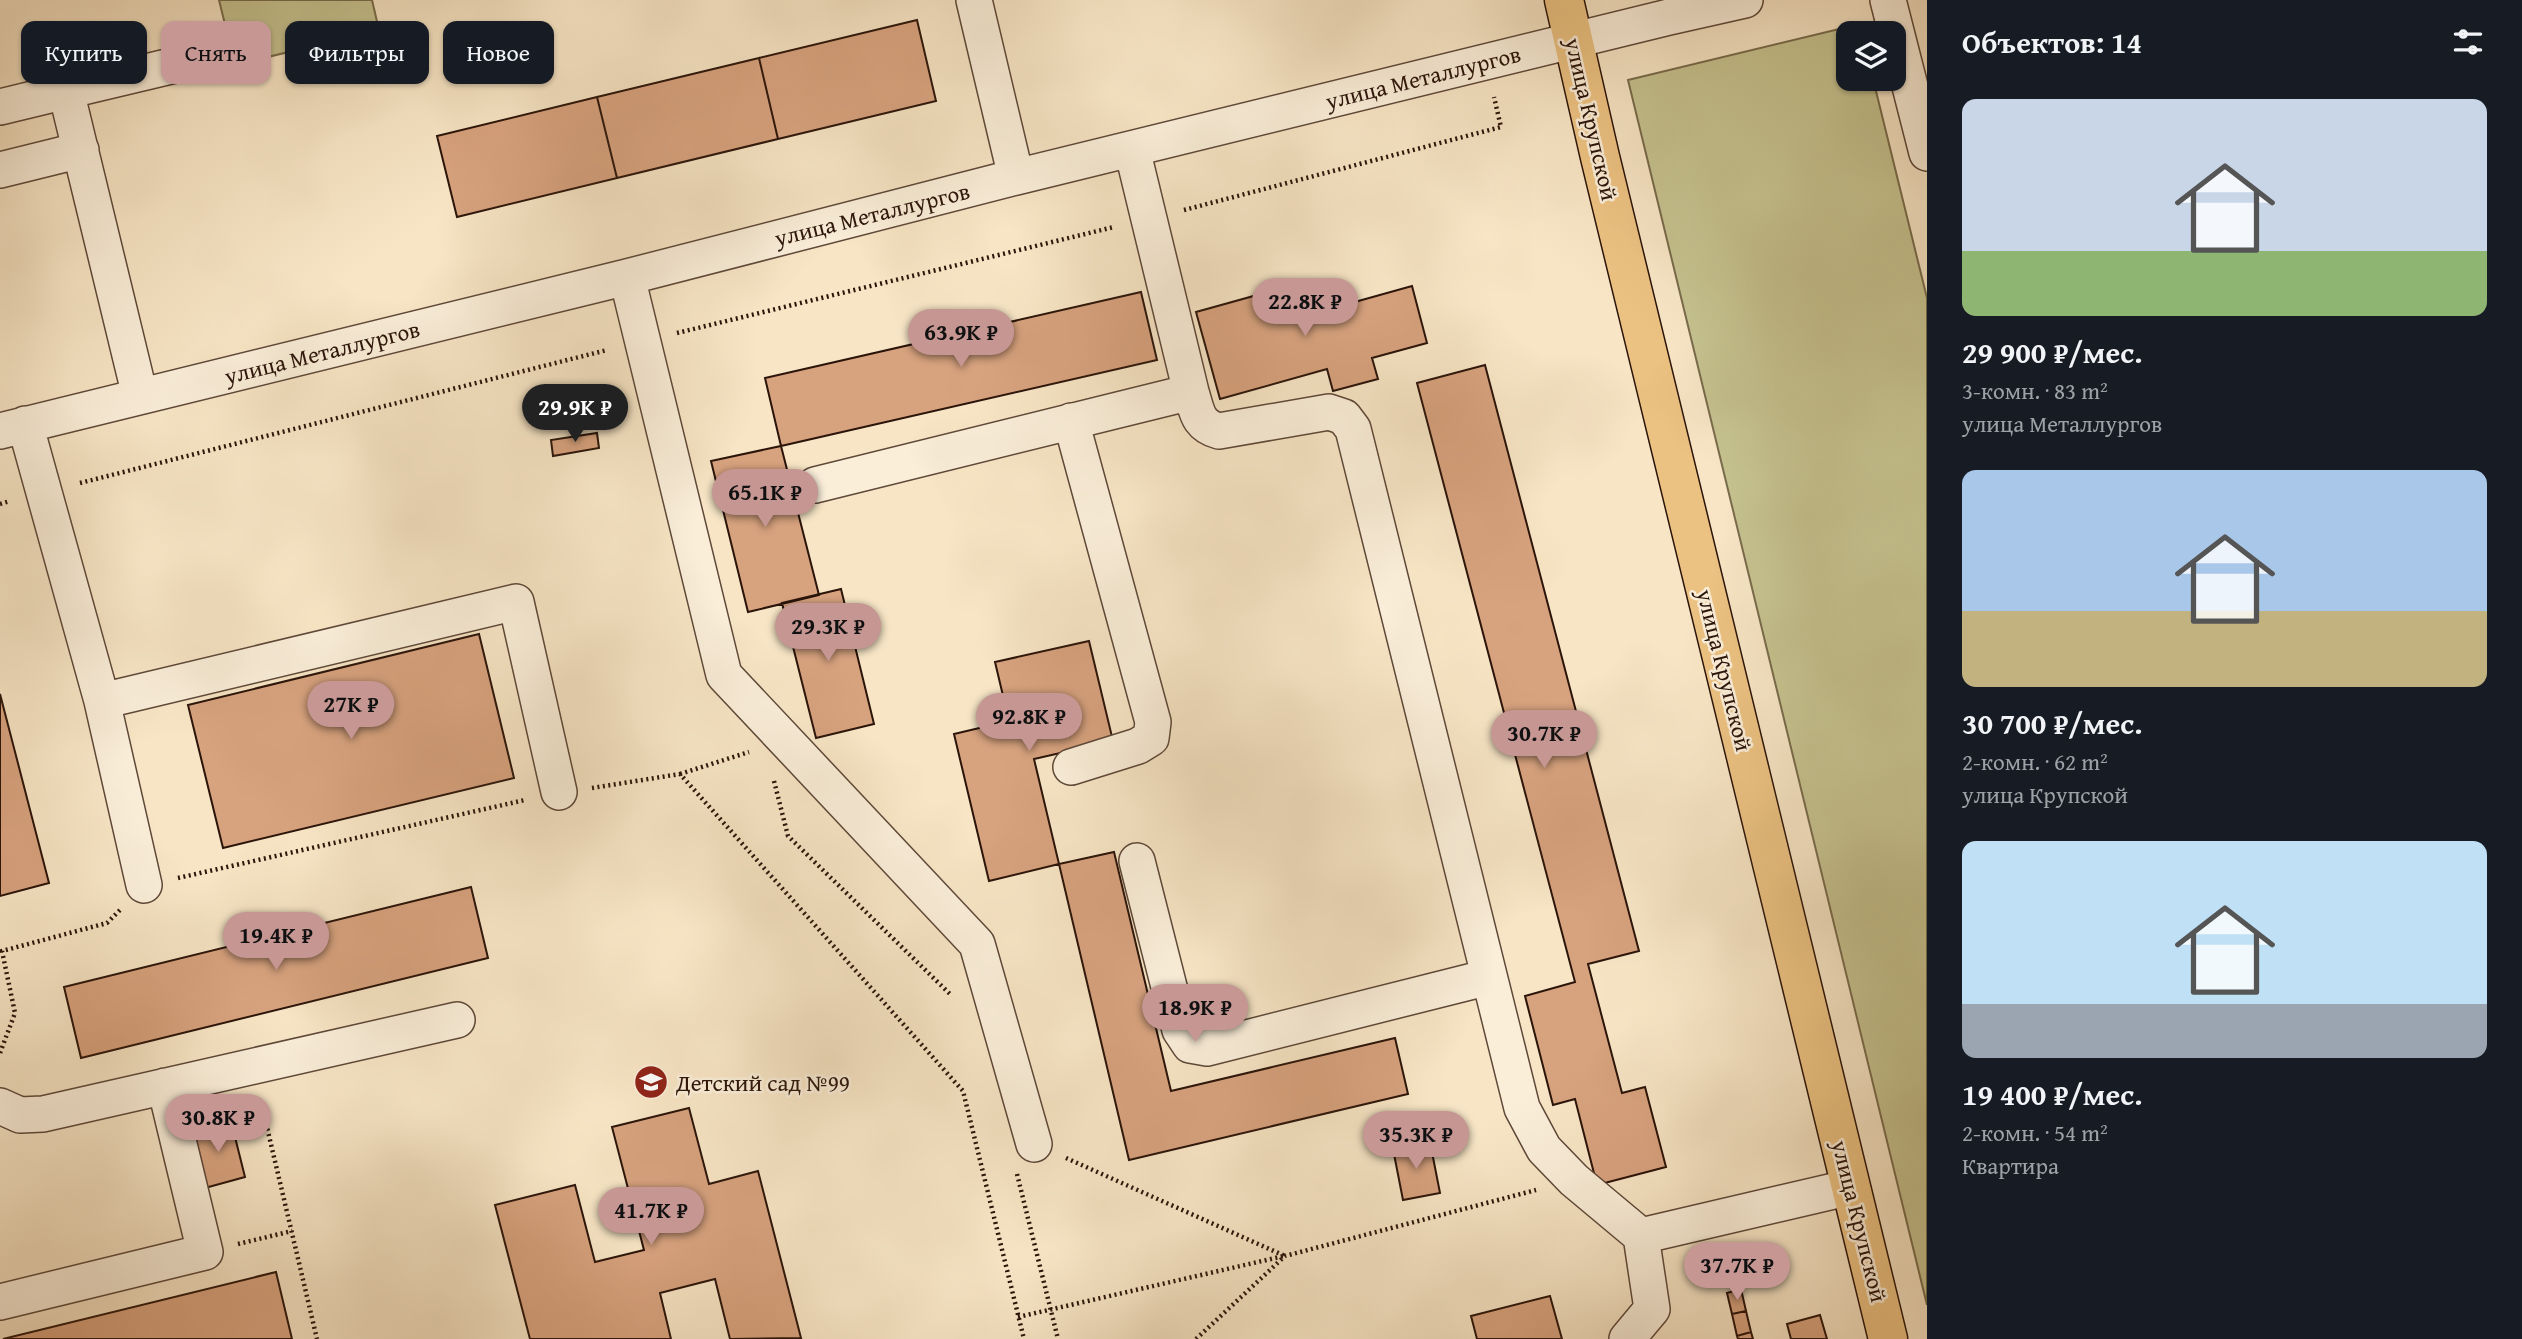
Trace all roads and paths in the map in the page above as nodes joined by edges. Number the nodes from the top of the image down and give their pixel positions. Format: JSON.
{"nodes":[{"id":1,"x":974,"y":0,"type":"edge"},
{"id":2,"x":1564,"y":0,"type":"edge"},
{"id":3,"x":1745,"y":0,"type":"edge"},
{"id":4,"x":1888,"y":0,"type":"edge"},
{"id":5,"x":1573,"y":41,"type":"junction"},
{"id":6,"x":1482,"y":63,"type":"junction"},
{"id":7,"x":161,"y":68,"type":"edge"},
{"id":8,"x":66,"y":91,"type":"junction"},
{"id":9,"x":0,"y":107,"type":"edge"},
{"id":10,"x":1132,"y":149,"type":"junction"},
{"id":11,"x":81,"y":150,"type":"junction"},
{"id":12,"x":1927,"y":153,"type":"edge"},
{"id":13,"x":0,"y":170,"type":"edge"},
{"id":14,"x":1016,"y":177,"type":"junction"},
{"id":15,"x":1149,"y":219,"type":"junction"},
{"id":16,"x":627,"y":277,"type":"junction"},
{"id":17,"x":643,"y":341,"type":"junction"},
{"id":18,"x":1191,"y":392,"type":"junction"},
{"id":19,"x":140,"y":396,"type":"junction"},
{"id":20,"x":1071,"y":421,"type":"junction"},
{"id":21,"x":12,"y":427,"type":"edge"},
{"id":22,"x":816,"y":485,"type":"dead end"},
{"id":23,"x":44,"y":492,"type":"junction"},
{"id":24,"x":0,"y":504,"type":"edge"},
{"id":25,"x":102,"y":701,"type":"junction"},
{"id":26,"x":753,"y":706,"type":"junction"},
{"id":27,"x":1072,"y":767,"type":"dead end"},
{"id":28,"x":771,"y":772,"type":"dead end"},
{"id":29,"x":680,"y":774,"type":"junction"},
{"id":30,"x":559,"y":792,"type":"junction"},
{"id":31,"x":1136,"y":861,"type":"dead end"},
{"id":32,"x":144,"y":886,"type":"junction"},
{"id":33,"x":1489,"y":977,"type":"junction"},
{"id":34,"x":960,"y":1003,"type":"dead end"},
{"id":35,"x":457,"y":1020,"type":"dead end"},
{"id":36,"x":0,"y":1053,"type":"edge"},
{"id":37,"x":252,"y":1067,"type":"junction"},
{"id":38,"x":165,"y":1086,"type":"junction"},
{"id":39,"x":0,"y":1106,"type":"edge"},
{"id":40,"x":1024,"y":1155,"type":"junction"},
{"id":41,"x":1574,"y":1180,"type":"junction"},
{"id":42,"x":1851,"y":1187,"type":"junction"},
{"id":43,"x":292,"y":1231,"type":"junction"},
{"id":44,"x":1641,"y":1236,"type":"junction"},
{"id":45,"x":205,"y":1252,"type":"junction"},
{"id":46,"x":1285,"y":1256,"type":"junction"},
{"id":47,"x":0,"y":1302,"type":"edge"},
{"id":48,"x":1051,"y":1310,"type":"junction"},
{"id":49,"x":1018,"y":1317,"type":"junction"},
{"id":50,"x":317,"y":1339,"type":"edge"},
{"id":51,"x":1024,"y":1339,"type":"edge"},
{"id":52,"x":1058,"y":1339,"type":"edge"},
{"id":53,"x":1196,"y":1339,"type":"edge"},
{"id":54,"x":1627,"y":1339,"type":"edge"},
{"id":55,"x":1888,"y":1339,"type":"edge"}],
"edges":[{"from":1,"to":14,"type":"street"},
{"from":2,"to":5,"type":"main road","name":"улица Крупской"},
{"from":3,"to":5,"type":"street","name":"улица Металлургов"},
{"from":4,"to":12,"type":"street"},
{"from":5,"to":6,"type":"street","name":"улица Металлургов"},
{"from":5,"to":42,"type":"main road","name":"улица Крупской"},
{"from":6,"to":10,"type":"street","name":"улица Металлургов"},
{"from":6,"to":15,"type":"path"},
{"from":7,"to":8,"type":"street"},
{"from":8,"to":9,"type":"street"},
{"from":8,"to":11,"type":"street"},
{"from":10,"to":14,"type":"street","name":"улица Металлургов"},
{"from":10,"to":15,"type":"street"},
{"from":11,"to":13,"type":"street"},
{"from":11,"to":19,"type":"street"},
{"from":14,"to":16,"type":"street","name":"улица Металлургов"},
{"from":15,"to":17,"type":"path"},
{"from":15,"to":18,"type":"street"},
{"from":16,"to":17,"type":"street"},
{"from":16,"to":19,"type":"street","name":"улица Металлургов"},
{"from":17,"to":23,"type":"path"},
{"from":17,"to":26,"type":"street"},
{"from":18,"to":20,"type":"street"},
{"from":18,"to":33,"type":"street"},
{"from":19,"to":21,"type":"street","name":"улица Металлургов"},
{"from":20,"to":22,"type":"street"},
{"from":20,"to":27,"type":"street"},
{"from":21,"to":23,"type":"street"},
{"from":23,"to":24,"type":"path"},
{"from":23,"to":25,"type":"street"},
{"from":25,"to":30,"type":"street"},
{"from":25,"to":32,"type":"street"},
{"from":26,"to":29,"type":"path"},
{"from":26,"to":40,"type":"street"},
{"from":28,"to":34,"type":"path"},
{"from":29,"to":30,"type":"path"},
{"from":29,"to":49,"type":"path"},
{"from":30,"to":32,"type":"path"},
{"from":31,"to":33,"type":"street"},
{"from":32,"to":36,"type":"path"},
{"from":33,"to":41,"type":"street"},
{"from":35,"to":37,"type":"street"},
{"from":37,"to":38,"type":"street"},
{"from":37,"to":43,"type":"path"},
{"from":38,"to":39,"type":"street"},
{"from":38,"to":45,"type":"street"},
{"from":40,"to":46,"type":"path"},
{"from":40,"to":48,"type":"path"},
{"from":41,"to":44,"type":"street"},
{"from":41,"to":46,"type":"path"},
{"from":42,"to":44,"type":"street"},
{"from":42,"to":55,"type":"main road","name":"улица Крупской"},
{"from":43,"to":45,"type":"path"},
{"from":43,"to":50,"type":"path"},
{"from":44,"to":54,"type":"street"},
{"from":45,"to":47,"type":"street"},
{"from":46,"to":48,"type":"path"},
{"from":46,"to":53,"type":"path"},
{"from":48,"to":49,"type":"path"},
{"from":48,"to":52,"type":"path"},
{"from":49,"to":51,"type":"path"}]}
